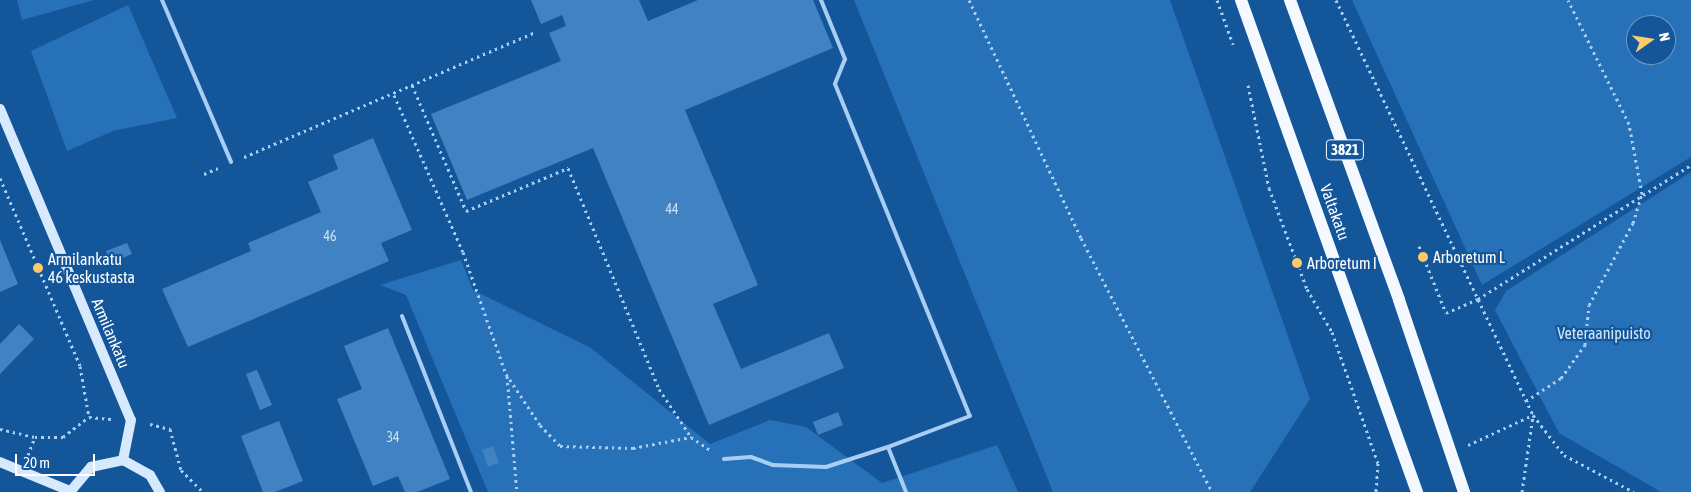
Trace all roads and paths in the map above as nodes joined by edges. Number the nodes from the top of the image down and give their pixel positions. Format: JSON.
{"nodes":[{"id":1,"x":162,"y":0,"type":"edge"},
{"id":2,"x":820,"y":0,"type":"edge"},
{"id":3,"x":969,"y":0,"type":"edge"},
{"id":4,"x":1217,"y":0,"type":"edge"},
{"id":5,"x":1241,"y":0,"type":"edge"},
{"id":6,"x":1290,"y":0,"type":"edge"},
{"id":7,"x":1336,"y":0,"type":"edge"},
{"id":8,"x":1568,"y":0,"type":"edge"},
{"id":9,"x":536,"y":32,"type":"dead end"},
{"id":10,"x":1234,"y":46,"type":"dead end"},
{"id":11,"x":1244,"y":74,"type":"dead end"},
{"id":12,"x":412,"y":85,"type":"junction"},
{"id":13,"x":394,"y":95,"type":"junction"},
{"id":14,"x":0,"y":109,"type":"edge"},
{"id":15,"x":231,"y":162,"type":"junction"},
{"id":16,"x":1691,"y":165,"type":"edge"},
{"id":17,"x":204,"y":174,"type":"dead end"},
{"id":18,"x":0,"y":178,"type":"edge"},
{"id":19,"x":1642,"y":194,"type":"junction"},
{"id":20,"x":1418,"y":246,"type":"dead end"},
{"id":21,"x":1478,"y":299,"type":"junction"},
{"id":22,"x":402,"y":316,"type":"dead end"},
{"id":23,"x":506,"y":374,"type":"junction"},
{"id":24,"x":1526,"y":401,"type":"junction"},
{"id":25,"x":1533,"y":415,"type":"junction"},
{"id":26,"x":89,"y":417,"type":"dead end"},
{"id":27,"x":691,"y":437,"type":"junction"},
{"id":28,"x":888,"y":447,"type":"junction"},
{"id":29,"x":724,"y":458,"type":"joint"},
{"id":30,"x":123,"y":460,"type":"junction"},
{"id":31,"x":0,"y":462,"type":"edge"},
{"id":32,"x":70,"y":492,"type":"edge"},
{"id":33,"x":160,"y":492,"type":"edge"},
{"id":34,"x":471,"y":492,"type":"edge"},
{"id":35,"x":517,"y":492,"type":"edge"},
{"id":36,"x":906,"y":492,"type":"edge"},
{"id":37,"x":1212,"y":492,"type":"edge"},
{"id":38,"x":1376,"y":492,"type":"edge"},
{"id":39,"x":1417,"y":492,"type":"edge"},
{"id":40,"x":1464,"y":492,"type":"edge"},
{"id":41,"x":1522,"y":492,"type":"edge"},
{"id":42,"x":1634,"y":492,"type":"edge"}],
"edges":[{"from":1,"to":15,"type":"lane"},
{"from":2,"to":28,"type":"lane"},
{"from":3,"to":37,"type":"path"},
{"from":4,"to":10,"type":"path"},
{"from":5,"to":39,"type":"main road","name":"Valtakatu","number":"3821"},
{"from":6,"to":40,"type":"main road","name":"Valtakatu","number":"3821"},
{"from":7,"to":21,"type":"path"},
{"from":8,"to":19,"type":"path"},
{"from":9,"to":12,"type":"path"},
{"from":11,"to":38,"type":"path"},
{"from":12,"to":13,"type":"path"},
{"from":12,"to":27,"type":"path"},
{"from":13,"to":15,"type":"path"},
{"from":13,"to":23,"type":"path"},
{"from":14,"to":30,"type":"street","name":"Armilankatu"},
{"from":15,"to":17,"type":"path"},
{"from":16,"to":19,"type":"path"},
{"from":18,"to":26,"type":"path"},
{"from":19,"to":21,"type":"path"},
{"from":19,"to":24,"type":"path"},
{"from":20,"to":21,"type":"path"},
{"from":21,"to":24,"type":"path"},
{"from":22,"to":34,"type":"lane"},
{"from":23,"to":27,"type":"path"},
{"from":23,"to":35,"type":"path"},
{"from":24,"to":25,"type":"path"},
{"from":25,"to":41,"type":"path"},
{"from":25,"to":42,"type":"path"},
{"from":27,"to":29,"type":"path"},
{"from":28,"to":29,"type":"lane"},
{"from":28,"to":36,"type":"lane"},
{"from":30,"to":32,"type":"street"},
{"from":30,"to":33,"type":"street"},
{"from":31,"to":32,"type":"street"}]}
